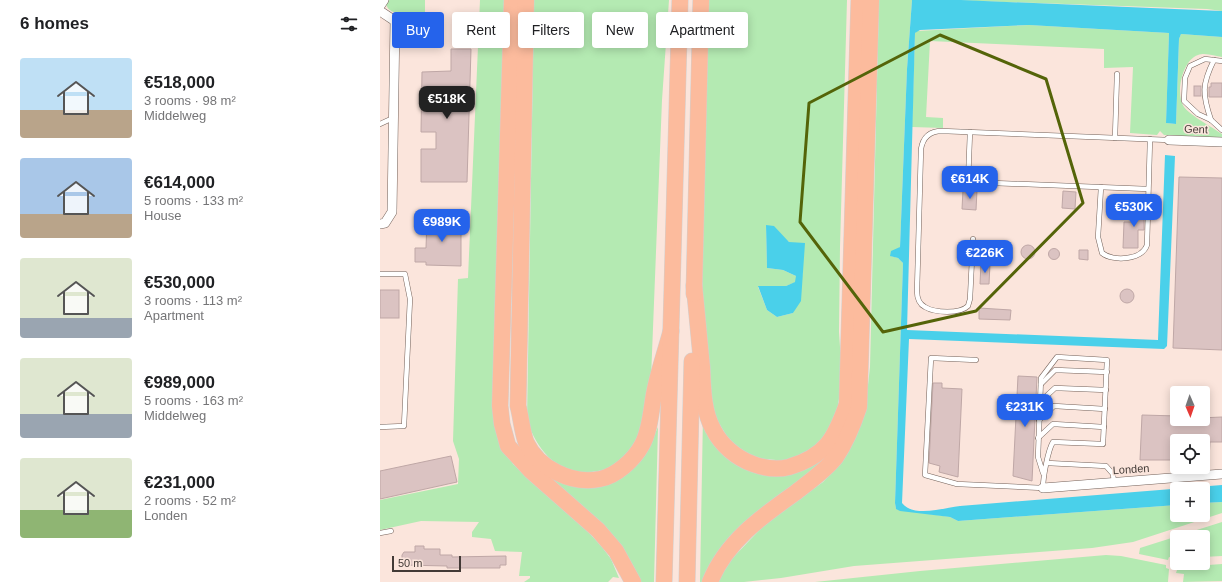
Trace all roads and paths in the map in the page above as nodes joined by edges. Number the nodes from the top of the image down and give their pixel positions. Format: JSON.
{"nodes":[{"id":1,"x":384,"y":0,"type":"edge"},
{"id":2,"x":512,"y":0,"type":"edge"},
{"id":3,"x":526,"y":0,"type":"edge"},
{"id":4,"x":680,"y":0,"type":"edge"},
{"id":5,"x":701,"y":0,"type":"edge"},
{"id":6,"x":859,"y":0,"type":"edge"},
{"id":7,"x":871,"y":0,"type":"edge"},
{"id":8,"x":380,"y":6,"type":"edge"},
{"id":9,"x":380,"y":11,"type":"edge"},
{"id":10,"x":1214,"y":60,"type":"junction"},
{"id":11,"x":1222,"y":60,"type":"edge"},
{"id":12,"x":1117,"y":74,"type":"dead end"},
{"id":13,"x":394,"y":117,"type":"junction"},
{"id":14,"x":1211,"y":120,"type":"junction"},
{"id":15,"x":380,"y":124,"type":"edge"},
{"id":16,"x":1222,"y":130,"type":"edge"},
{"id":17,"x":970,"y":132,"type":"junction"},
{"id":18,"x":1115,"y":138,"type":"junction"},
{"id":19,"x":1150,"y":139,"type":"junction"},
{"id":20,"x":1169,"y":140,"type":"joint"},
{"id":21,"x":1222,"y":142,"type":"edge"},
{"id":22,"x":1101,"y":187,"type":"junction"},
{"id":23,"x":1148,"y":189,"type":"junction"},
{"id":24,"x":380,"y":224,"type":"edge"},
{"id":25,"x":973,"y":239,"type":"dead end"},
{"id":26,"x":380,"y":274,"type":"edge"},
{"id":27,"x":694,"y":285,"type":"junction"},
{"id":28,"x":671,"y":330,"type":"junction"},
{"id":29,"x":976,"y":360,"type":"dead end"},
{"id":30,"x":1107,"y":372,"type":"junction"},
{"id":31,"x":1041,"y":384,"type":"junction"},
{"id":32,"x":1106,"y":390,"type":"junction"},
{"id":33,"x":1040,"y":402,"type":"junction"},
{"id":34,"x":1105,"y":408,"type":"junction"},
{"id":35,"x":1039,"y":420,"type":"junction"},
{"id":36,"x":1104,"y":426,"type":"junction"},
{"id":37,"x":380,"y":427,"type":"edge"},
{"id":38,"x":1038,"y":438,"type":"junction"},
{"id":39,"x":1047,"y":463,"type":"junction"},
{"id":40,"x":1043,"y":473,"type":"junction"},
{"id":41,"x":1222,"y":474,"type":"edge"},
{"id":42,"x":1114,"y":483,"type":"junction"},
{"id":43,"x":1042,"y":488,"type":"junction"},
{"id":44,"x":391,"y":531,"type":"dead end"},
{"id":45,"x":380,"y":533,"type":"edge"},
{"id":46,"x":630,"y":577,"type":"edge"},
{"id":47,"x":664,"y":578,"type":"edge"},
{"id":48,"x":688,"y":578,"type":"edge"},
{"id":49,"x":711,"y":580,"type":"edge"}],
"edges":[{"from":1,"to":8,"type":"street"},
{"from":2,"to":46,"type":"highway"},
{"from":3,"to":28,"type":"highway"},
{"from":4,"to":28,"type":"highway"},
{"from":5,"to":27,"type":"highway"},
{"from":6,"to":27,"type":"highway"},
{"from":7,"to":49,"type":"highway"},
{"from":9,"to":13,"type":"street"},
{"from":10,"to":11,"type":"lane"},
{"from":10,"to":14,"type":"lane"},
{"from":10,"to":14,"type":"lane"},
{"from":12,"to":18,"type":"lane"},
{"from":13,"to":15,"type":"lane"},
{"from":13,"to":24,"type":"street"},
{"from":14,"to":16,"type":"lane"},
{"from":17,"to":18,"type":"lane"},
{"from":17,"to":22,"type":"lane"},
{"from":17,"to":25,"type":"lane"},
{"from":18,"to":19,"type":"lane"},
{"from":19,"to":20,"type":"lane"},
{"from":19,"to":23,"type":"lane"},
{"from":20,"to":21,"type":"street","name":"Gent"},
{"from":22,"to":23,"type":"lane"},
{"from":22,"to":23,"type":"lane"},
{"from":26,"to":37,"type":"lane"},
{"from":27,"to":48,"type":"highway"},
{"from":28,"to":47,"type":"highway"},
{"from":29,"to":43,"type":"lane"},
{"from":30,"to":31,"type":"lane"},
{"from":30,"to":31,"type":"lane"},
{"from":30,"to":32,"type":"lane"},
{"from":31,"to":33,"type":"lane"},
{"from":32,"to":33,"type":"lane"},
{"from":32,"to":34,"type":"lane"},
{"from":33,"to":35,"type":"lane"},
{"from":34,"to":35,"type":"lane"},
{"from":34,"to":36,"type":"lane"},
{"from":35,"to":38,"type":"lane"},
{"from":36,"to":38,"type":"lane"},
{"from":36,"to":39,"type":"lane"},
{"from":38,"to":40,"type":"lane"},
{"from":39,"to":40,"type":"lane"},
{"from":39,"to":42,"type":"lane"},
{"from":40,"to":43,"type":"lane"},
{"from":41,"to":42,"type":"street","name":"Londen"},
{"from":42,"to":43,"type":"street","name":"Londen"},
{"from":44,"to":45,"type":"lane"}]}
